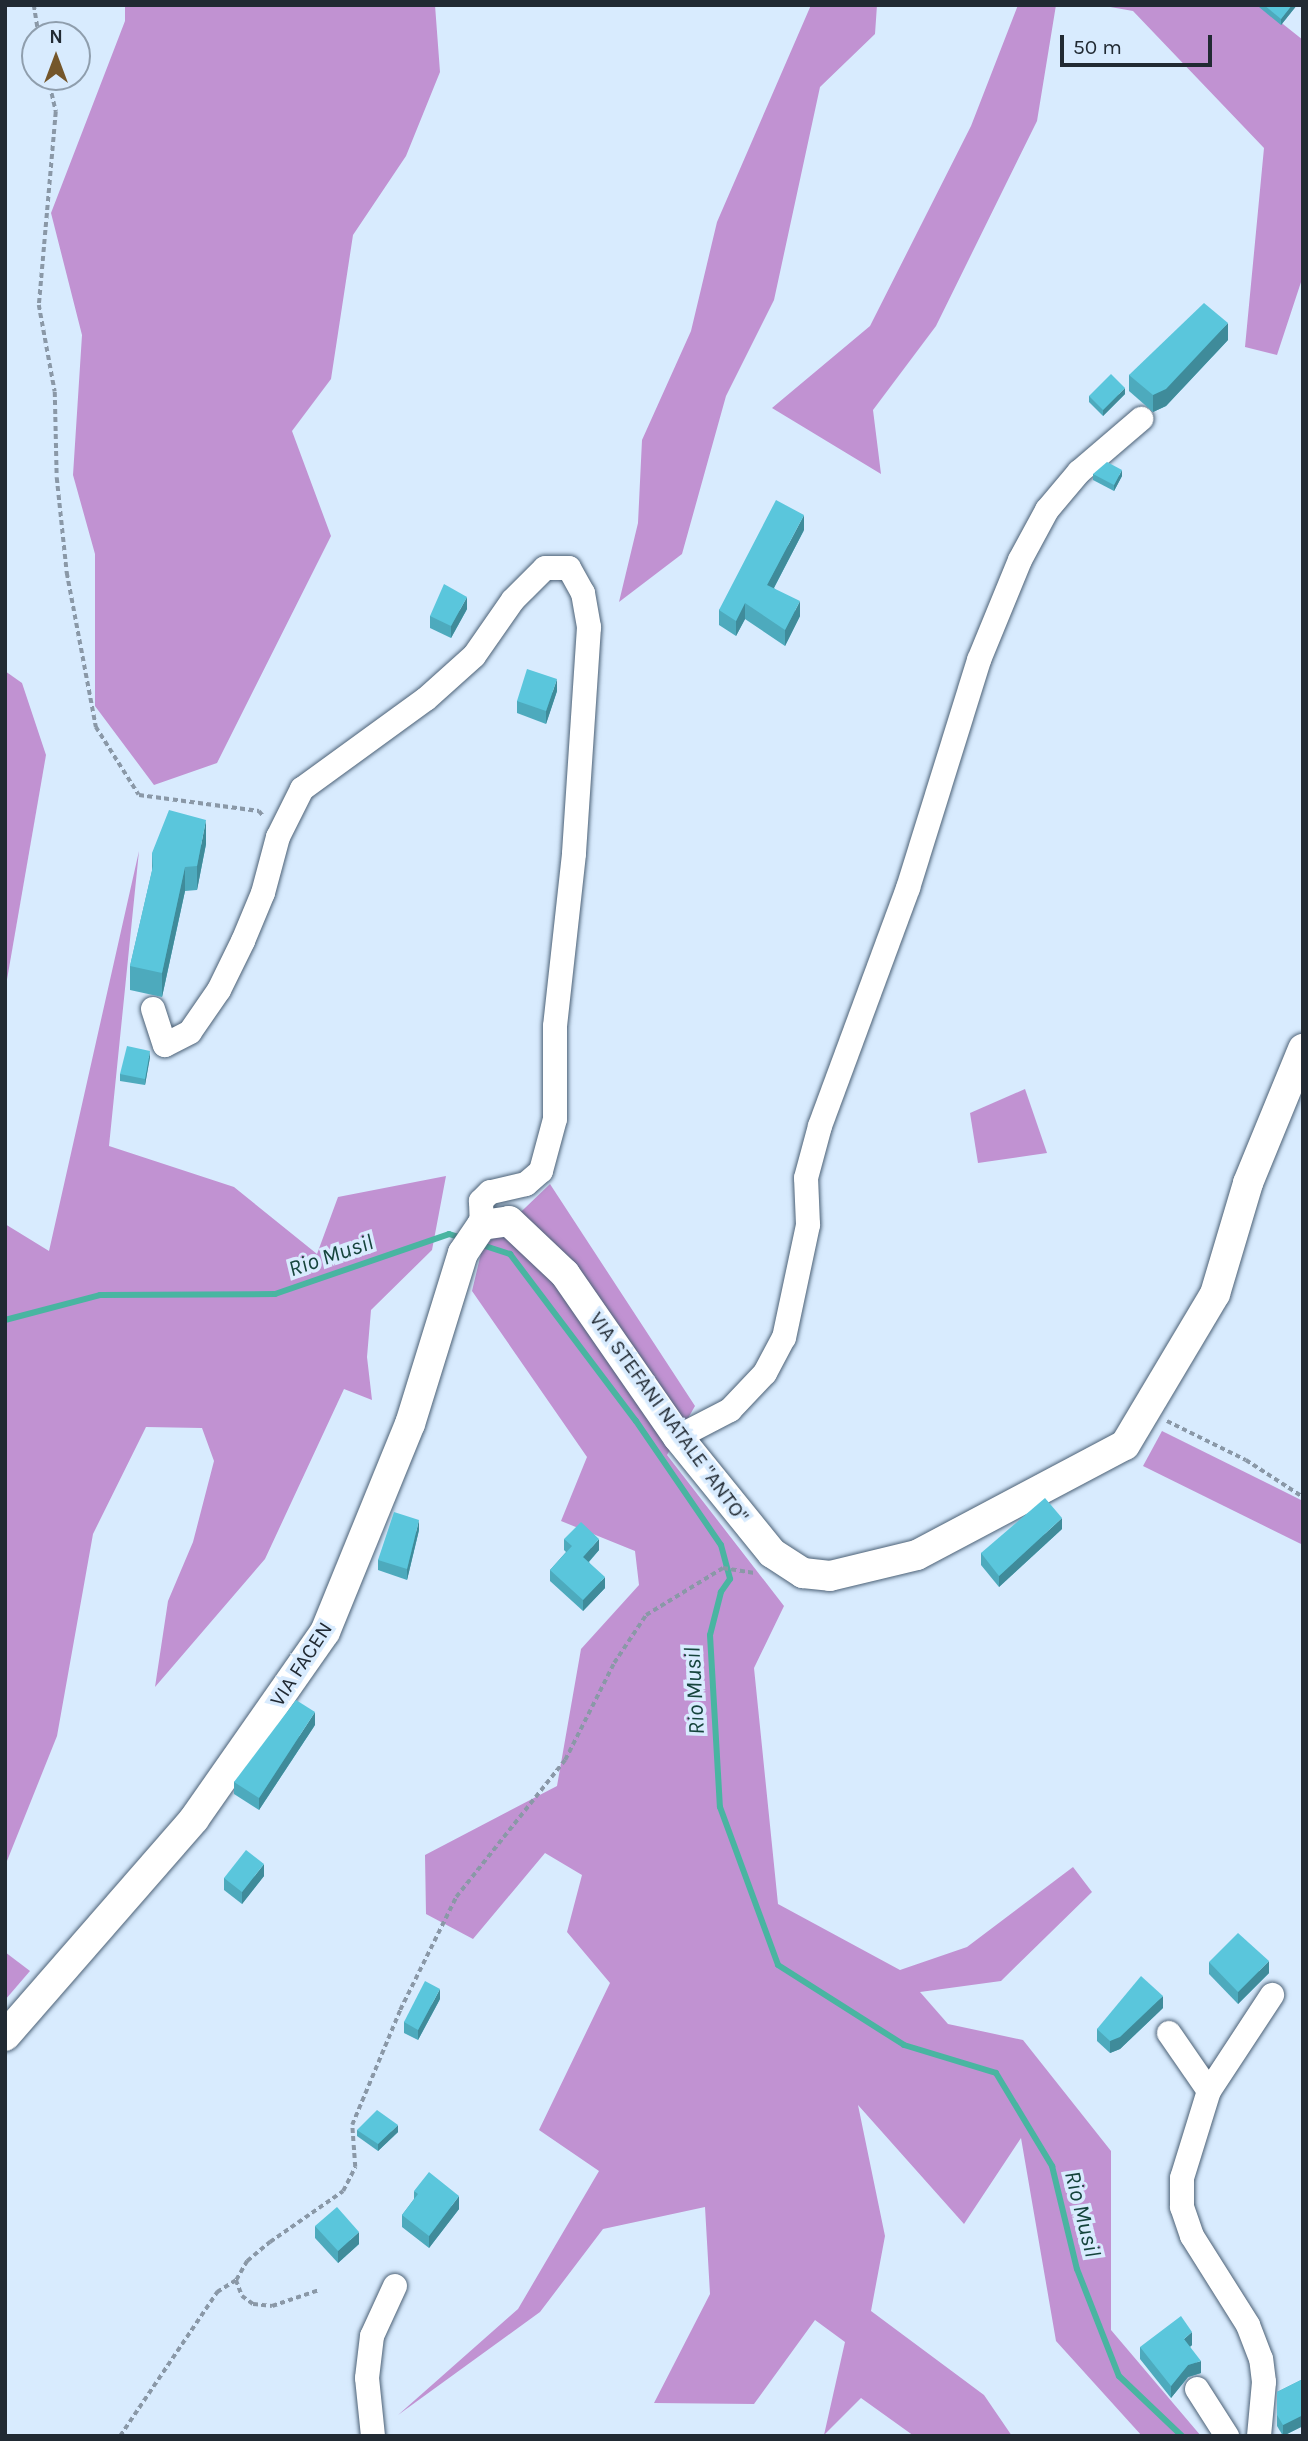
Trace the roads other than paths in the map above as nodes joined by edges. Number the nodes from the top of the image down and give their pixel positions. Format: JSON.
{"nodes":[{"id":1,"x":1141,"y":419,"type":"dead end"},
{"id":2,"x":153,"y":1009,"type":"dead end"},
{"id":3,"x":1303,"y":1049,"type":"edge"},
{"id":4,"x":482,"y":1225,"type":"junction"},
{"id":5,"x":678,"y":1437,"type":"junction"},
{"id":6,"x":1272,"y":1995,"type":"dead end"},
{"id":7,"x":1169,"y":2032,"type":"dead end"},
{"id":8,"x":5,"y":2036,"type":"edge"},
{"id":9,"x":1209,"y":2091,"type":"junction"},
{"id":10,"x":395,"y":2286,"type":"dead end"},
{"id":11,"x":1197,"y":2389,"type":"dead end"},
{"id":12,"x":373,"y":2436,"type":"edge"},
{"id":13,"x":1227,"y":2436,"type":"edge"},
{"id":14,"x":1259,"y":2436,"type":"edge"}],
"edges":[{"from":1,"to":5,"type":"street"},
{"from":2,"to":4,"type":"street"},
{"from":3,"to":5,"type":"street","name":"VIA STEFANI NATALE \"ANTO\""},
{"from":4,"to":5,"type":"street","name":"VIA STEFANI NATALE \"ANTO\""},
{"from":4,"to":8,"type":"street","name":"VIA FACEN"},
{"from":6,"to":9,"type":"street"},
{"from":7,"to":9,"type":"street"},
{"from":9,"to":14,"type":"street"},
{"from":10,"to":12,"type":"street"},
{"from":11,"to":13,"type":"street"}]}
